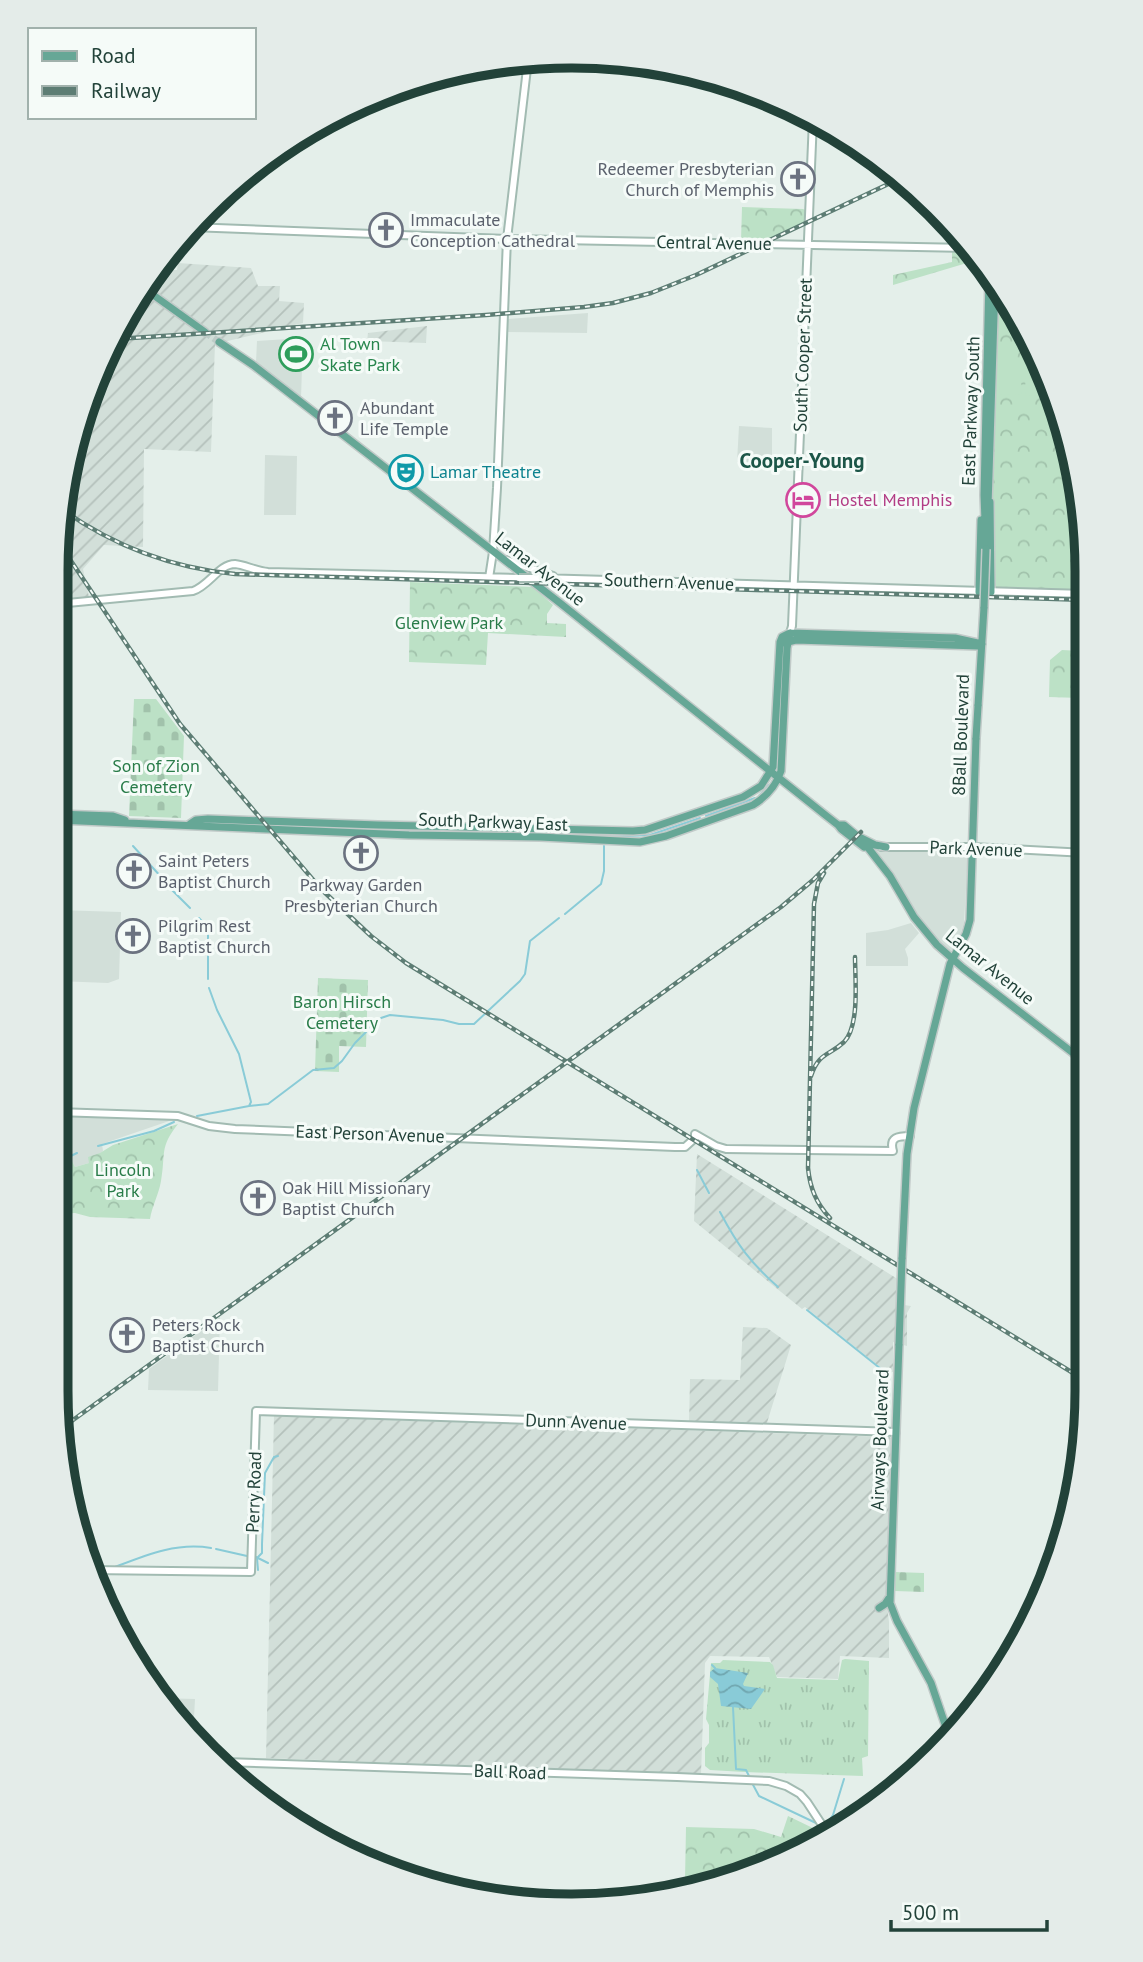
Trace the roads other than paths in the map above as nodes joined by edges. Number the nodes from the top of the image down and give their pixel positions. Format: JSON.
{"nodes":[{"id":1,"x":526,"y":71,"type":"edge"},
{"id":2,"x":812,"y":130,"type":"edge"},
{"id":3,"x":203,"y":229,"type":"edge"},
{"id":4,"x":507,"y":239,"type":"junction"},
{"id":5,"x":807,"y":246,"type":"junction"},
{"id":6,"x":957,"y":248,"type":"edge"},
{"id":7,"x":989,"y":290,"type":"edge"},
{"id":8,"x":152,"y":294,"type":"edge"},
{"id":9,"x":994,"y":299,"type":"edge"},
{"id":10,"x":205,"y":332,"type":"tunnel mouth"},
{"id":11,"x":219,"y":342,"type":"tunnel mouth"},
{"id":12,"x":987,"y":493,"type":"junction"},
{"id":13,"x":493,"y":552,"type":"junction"},
{"id":14,"x":506,"y":561,"type":"junction"},
{"id":15,"x":491,"y":566,"type":"junction"},
{"id":16,"x":489,"y":578,"type":"junction"},
{"id":17,"x":500,"y":578,"type":"junction"},
{"id":18,"x":561,"y":579,"type":"junction"},
{"id":19,"x":793,"y":586,"type":"junction"},
{"id":20,"x":979,"y":592,"type":"junction"},
{"id":21,"x":991,"y":592,"type":"junction"},
{"id":22,"x":1075,"y":594,"type":"edge"},
{"id":23,"x":68,"y":603,"type":"edge"},
{"id":24,"x":984,"y":621,"type":"junction"},
{"id":25,"x":790,"y":633,"type":"junction"},
{"id":26,"x":962,"y":639,"type":"junction"},
{"id":27,"x":785,"y":640,"type":"junction"},
{"id":28,"x":905,"y":640,"type":"junction"},
{"id":29,"x":982,"y":644,"type":"junction"},
{"id":30,"x":769,"y":776,"type":"junction"},
{"id":31,"x":778,"y":783,"type":"junction"},
{"id":32,"x":68,"y":814,"type":"edge"},
{"id":33,"x":68,"y":820,"type":"edge"},
{"id":34,"x":138,"y":823,"type":"junction"},
{"id":35,"x":190,"y":824,"type":"junction"},
{"id":36,"x":838,"y":825,"type":"junction"},
{"id":37,"x":858,"y":837,"type":"junction"},
{"id":38,"x":886,"y":847,"type":"junction"},
{"id":39,"x":973,"y":847,"type":"junction"},
{"id":40,"x":866,"y":848,"type":"junction"},
{"id":41,"x":1075,"y":852,"type":"edge"},
{"id":42,"x":943,"y":951,"type":"junction"},
{"id":43,"x":955,"y":961,"type":"junction"},
{"id":44,"x":949,"y":968,"type":"junction"},
{"id":45,"x":1075,"y":1054,"type":"edge"},
{"id":46,"x":68,"y":1112,"type":"edge"},
{"id":47,"x":909,"y":1136,"type":"junction"},
{"id":48,"x":256,"y":1411,"type":"joint"},
{"id":49,"x":269,"y":1411,"type":"junction"},
{"id":50,"x":896,"y":1432,"type":"junction"},
{"id":51,"x":256,"y":1433,"type":"junction"},
{"id":52,"x":102,"y":1570,"type":"edge"},
{"id":53,"x":891,"y":1590,"type":"junction"},
{"id":54,"x":897,"y":1621,"type":"junction"},
{"id":55,"x":946,"y":1726,"type":"edge"},
{"id":56,"x":233,"y":1762,"type":"edge"},
{"id":57,"x":823,"y":1826,"type":"edge"}],
"edges":[{"from":1,"to":4,"type":"main road"},
{"from":2,"to":5,"type":"main road","name":"South Cooper Street"},
{"from":3,"to":4,"type":"main road","name":"Central Avenue"},
{"from":4,"to":5,"type":"main road","name":"Central Avenue"},
{"from":4,"to":13,"type":"main road"},
{"from":5,"to":6,"type":"main road","name":"Central Avenue"},
{"from":5,"to":19,"type":"main road","name":"South Cooper Street"},
{"from":7,"to":12,"type":"main road","name":"East Parkway South"},
{"from":8,"to":10,"type":"main road"},
{"from":9,"to":12,"type":"main road","name":"East Parkway South"},
{"from":11,"to":13,"type":"main road","name":"Lamar Avenue"},
{"from":12,"to":20,"type":"main road"},
{"from":12,"to":21,"type":"main road"},
{"from":12,"to":24,"type":"main road","name":"East Parkway South","bridge":true},
{"from":13,"to":14,"type":"main road","name":"Lamar Avenue"},
{"from":13,"to":15,"type":"main road"},
{"from":14,"to":15,"type":"main road"},
{"from":14,"to":18,"type":"main road"},
{"from":14,"to":30,"type":"main road","name":"Lamar Avenue"},
{"from":15,"to":16,"type":"main road"},
{"from":15,"to":17,"type":"main road"},
{"from":16,"to":17,"type":"main road","name":"Southern Avenue"},
{"from":16,"to":23,"type":"main road","name":"Southern Avenue"},
{"from":17,"to":18,"type":"main road","name":"Southern Avenue","bridge":true},
{"from":18,"to":19,"type":"main road","name":"Southern Avenue"},
{"from":19,"to":20,"type":"main road","name":"Southern Avenue"},
{"from":19,"to":25,"type":"main road","name":"South Cooper Street"},
{"from":20,"to":21,"type":"main road","name":"Southern Avenue"},
{"from":21,"to":22,"type":"main road","name":"Southern Avenue"},
{"from":24,"to":26,"type":"main road"},
{"from":24,"to":29,"type":"main road","name":"East Parkway South"},
{"from":25,"to":27,"type":"main road"},
{"from":25,"to":28,"type":"main road"},
{"from":26,"to":28,"type":"main road"},
{"from":26,"to":29,"type":"main road"},
{"from":27,"to":28,"type":"main road"},
{"from":27,"to":30,"type":"main road"},
{"from":27,"to":31,"type":"main road"},
{"from":28,"to":29,"type":"main road"},
{"from":29,"to":39,"type":"main road","name":"8Ball Boulevard","bridge":true},
{"from":30,"to":31,"type":"main road","name":"Lamar Avenue"},
{"from":30,"to":35,"type":"main road","name":"South Parkway East"},
{"from":31,"to":35,"type":"main road","name":"South Parkway East"},
{"from":31,"to":36,"type":"main road","name":"Lamar Avenue"},
{"from":32,"to":34,"type":"main road","name":"South Parkway East"},
{"from":33,"to":34,"type":"main road","name":"South Parkway East"},
{"from":34,"to":35,"type":"main road","name":"South Parkway East"},
{"from":36,"to":37,"type":"main road","name":"Lamar Avenue"},
{"from":36,"to":40,"type":"main road","name":"Lamar Avenue"},
{"from":37,"to":38,"type":"main road"},
{"from":37,"to":40,"type":"main road","name":"Lamar Avenue"},
{"from":38,"to":39,"type":"main road","name":"Park Avenue"},
{"from":38,"to":40,"type":"main road","name":"Park Avenue"},
{"from":39,"to":41,"type":"main road","name":"Park Avenue"},
{"from":39,"to":43,"type":"main road"},
{"from":40,"to":42,"type":"main road","name":"Lamar Avenue"},
{"from":42,"to":43,"type":"main road","name":"Lamar Avenue"},
{"from":42,"to":44,"type":"main road"},
{"from":43,"to":44,"type":"main road","name":"Airways Boulevard"},
{"from":43,"to":45,"type":"main road","name":"Lamar Avenue"},
{"from":44,"to":47,"type":"main road","name":"Airways Boulevard"},
{"from":46,"to":47,"type":"main road","name":"East Person Avenue"},
{"from":47,"to":50,"type":"main road","name":"Airways Boulevard","bridge":true},
{"from":48,"to":49,"type":"main road","name":"Dunn Avenue"},
{"from":48,"to":51,"type":"main road","name":"Perry Road"},
{"from":49,"to":50,"type":"main road","name":"Dunn Avenue"},
{"from":49,"to":51,"type":"main road"},
{"from":50,"to":53,"type":"main road","name":"Airways Boulevard"},
{"from":51,"to":52,"type":"main road","name":"Perry Road"},
{"from":53,"to":54,"type":"main road","name":"Airways Boulevard"},
{"from":53,"to":54,"type":"main road"},
{"from":54,"to":55,"type":"main road","name":"Airways Boulevard"},
{"from":56,"to":57,"type":"main road","name":"Ball Road"}]}
